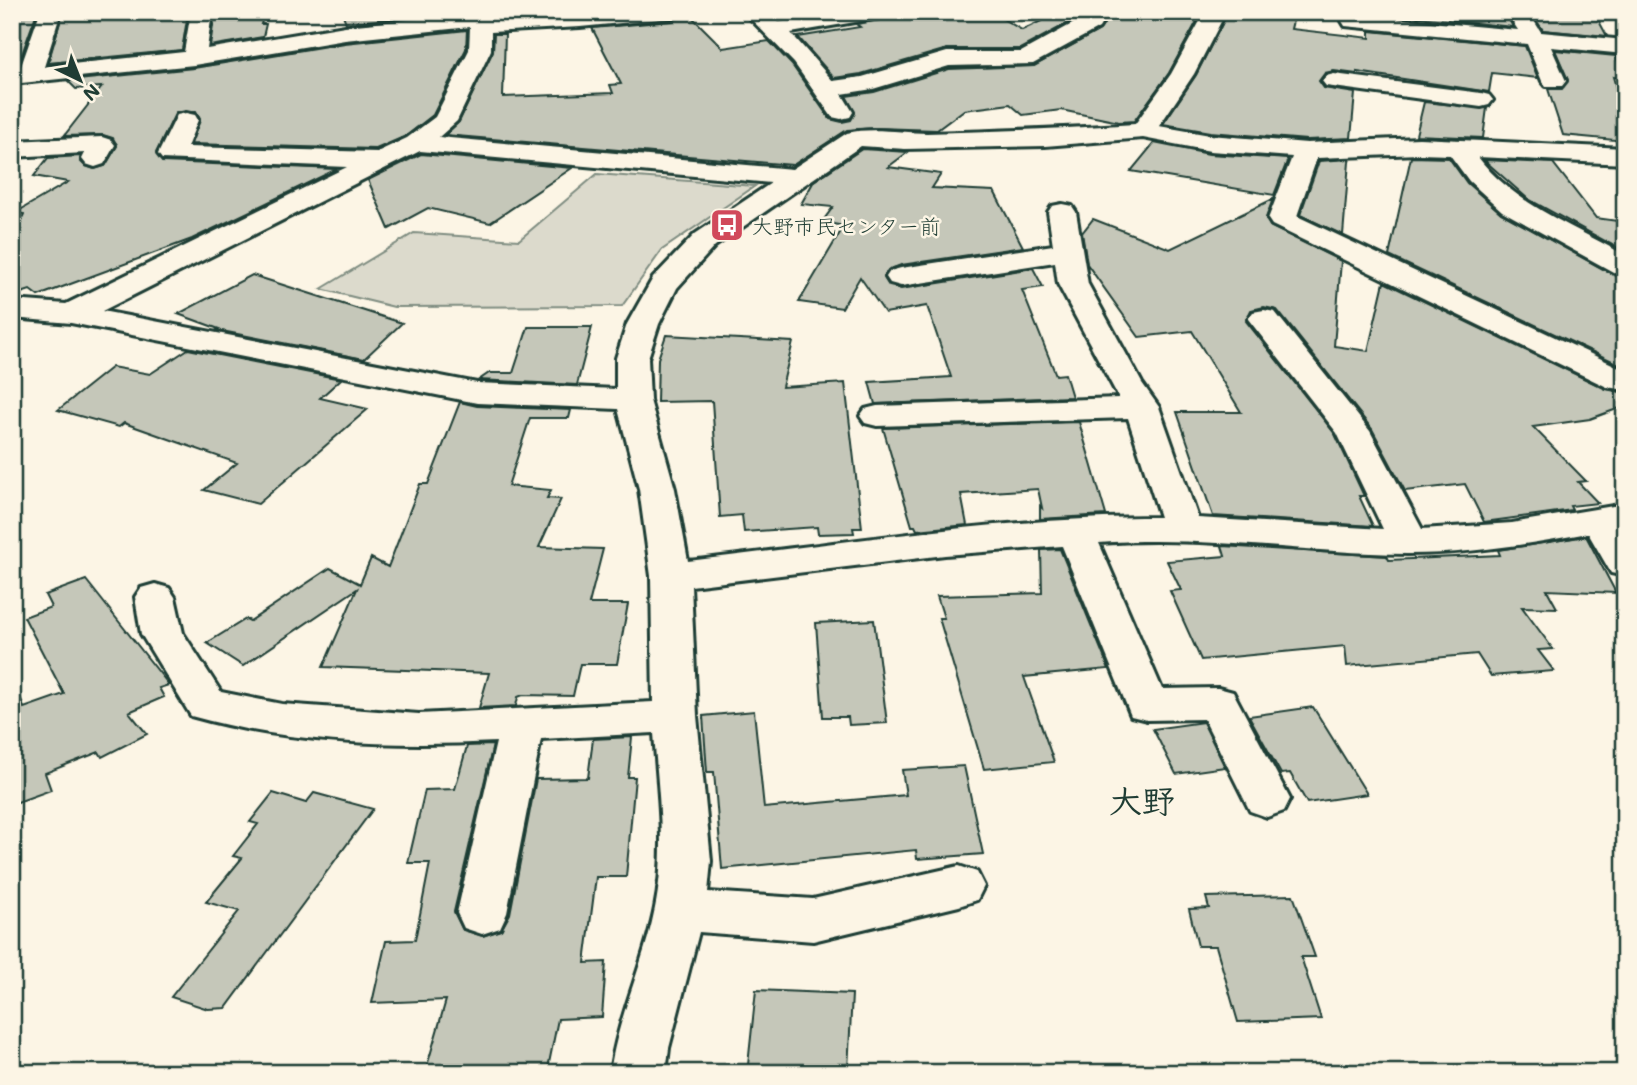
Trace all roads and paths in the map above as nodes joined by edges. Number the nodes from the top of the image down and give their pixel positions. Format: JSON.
{"nodes":[{"id":1,"x":51,"y":12,"type":"edge"},
{"id":2,"x":202,"y":12,"type":"edge"},
{"id":3,"x":672,"y":12,"type":"edge"},
{"id":4,"x":754,"y":12,"type":"edge"},
{"id":5,"x":878,"y":12,"type":"edge"},
{"id":6,"x":1216,"y":12,"type":"edge"},
{"id":7,"x":1517,"y":12,"type":"edge"},
{"id":8,"x":481,"y":19,"type":"edge"},
{"id":9,"x":1353,"y":21,"type":"dead end"},
{"id":10,"x":1091,"y":23,"type":"dead end"},
{"id":11,"x":775,"y":29,"type":"junction"},
{"id":12,"x":1534,"y":39,"type":"junction"},
{"id":13,"x":1625,"y":47,"type":"edge"},
{"id":14,"x":194,"y":58,"type":"junction"},
{"id":15,"x":21,"y":76,"type":"edge"},
{"id":16,"x":1334,"y":81,"type":"dead end"},
{"id":17,"x":1554,"y":81,"type":"dead end"},
{"id":18,"x":828,"y":89,"type":"junction"},
{"id":19,"x":1481,"y":100,"type":"dead end"},
{"id":20,"x":1394,"y":118,"type":"junction"},
{"id":21,"x":186,"y":120,"type":"dead end"},
{"id":22,"x":1143,"y":131,"type":"junction"},
{"id":23,"x":856,"y":138,"type":"junction"},
{"id":24,"x":416,"y":143,"type":"junction"},
{"id":25,"x":1458,"y":148,"type":"junction"},
{"id":26,"x":12,"y":149,"type":"edge"},
{"id":27,"x":1307,"y":151,"type":"junction"},
{"id":28,"x":1625,"y":156,"type":"edge"},
{"id":29,"x":95,"y":159,"type":"dead end"},
{"id":30,"x":383,"y":160,"type":"junction"},
{"id":31,"x":800,"y":178,"type":"junction"},
{"id":32,"x":1062,"y":212,"type":"dead end"},
{"id":33,"x":1068,"y":251,"type":"junction"},
{"id":34,"x":1625,"y":267,"type":"edge"},
{"id":35,"x":901,"y":277,"type":"dead end"},
{"id":36,"x":12,"y":309,"type":"edge"},
{"id":37,"x":71,"y":314,"type":"junction"},
{"id":38,"x":1264,"y":318,"type":"dead end"},
{"id":39,"x":1625,"y":380,"type":"edge"},
{"id":40,"x":632,"y":400,"type":"junction"},
{"id":41,"x":1142,"y":407,"type":"junction"},
{"id":42,"x":877,"y":416,"type":"dead end"},
{"id":43,"x":1612,"y":518,"type":"edge"},
{"id":44,"x":1182,"y":529,"type":"junction"},
{"id":45,"x":1076,"y":533,"type":"junction"},
{"id":46,"x":1409,"y":542,"type":"junction"},
{"id":47,"x":1625,"y":564,"type":"edge"},
{"id":48,"x":671,"y":576,"type":"junction"},
{"id":49,"x":155,"y":597,"type":"dead end"},
{"id":50,"x":675,"y":716,"type":"junction"},
{"id":51,"x":522,"y":725,"type":"junction"},
{"id":52,"x":1267,"y":799,"type":"dead end"},
{"id":53,"x":959,"y":886,"type":"dead end"},
{"id":54,"x":680,"y":910,"type":"junction"},
{"id":55,"x":482,"y":913,"type":"dead end"},
{"id":56,"x":638,"y":1073,"type":"edge"}],
"edges":[{"from":1,"to":15,"type":"street"},
{"from":2,"to":14,"type":"street"},
{"from":3,"to":8,"type":"street"},
{"from":4,"to":11,"type":"street"},
{"from":5,"to":11,"type":"street"},
{"from":6,"to":22,"type":"street"},
{"from":7,"to":12,"type":"street"},
{"from":8,"to":14,"type":"street"},
{"from":8,"to":24,"type":"street"},
{"from":9,"to":12,"type":"street"},
{"from":10,"to":18,"type":"street"},
{"from":11,"to":18,"type":"street"},
{"from":12,"to":13,"type":"street"},
{"from":12,"to":17,"type":"street"},
{"from":14,"to":15,"type":"street"},
{"from":16,"to":20,"type":"street"},
{"from":18,"to":23,"type":"street"},
{"from":19,"to":20,"type":"street"},
{"from":20,"to":25,"type":"street"},
{"from":20,"to":27,"type":"street"},
{"from":21,"to":30,"type":"street"},
{"from":22,"to":23,"type":"street"},
{"from":22,"to":27,"type":"street"},
{"from":23,"to":31,"type":"street"},
{"from":24,"to":30,"type":"street"},
{"from":24,"to":31,"type":"street"},
{"from":25,"to":28,"type":"street"},
{"from":25,"to":34,"type":"street"},
{"from":26,"to":29,"type":"street"},
{"from":27,"to":39,"type":"street"},
{"from":30,"to":37,"type":"street"},
{"from":31,"to":40,"type":"street"},
{"from":32,"to":33,"type":"street"},
{"from":33,"to":35,"type":"street"},
{"from":33,"to":41,"type":"street"},
{"from":36,"to":37,"type":"street"},
{"from":37,"to":40,"type":"street"},
{"from":38,"to":46,"type":"street"},
{"from":40,"to":48,"type":"street"},
{"from":41,"to":42,"type":"street"},
{"from":41,"to":44,"type":"street"},
{"from":43,"to":46,"type":"street"},
{"from":43,"to":47,"type":"street"},
{"from":44,"to":45,"type":"street"},
{"from":44,"to":46,"type":"street"},
{"from":45,"to":48,"type":"street"},
{"from":45,"to":52,"type":"street"},
{"from":48,"to":50,"type":"street"},
{"from":49,"to":51,"type":"street"},
{"from":50,"to":51,"type":"street"},
{"from":50,"to":54,"type":"street"},
{"from":51,"to":55,"type":"street"},
{"from":53,"to":54,"type":"street"},
{"from":54,"to":56,"type":"street"}]}
